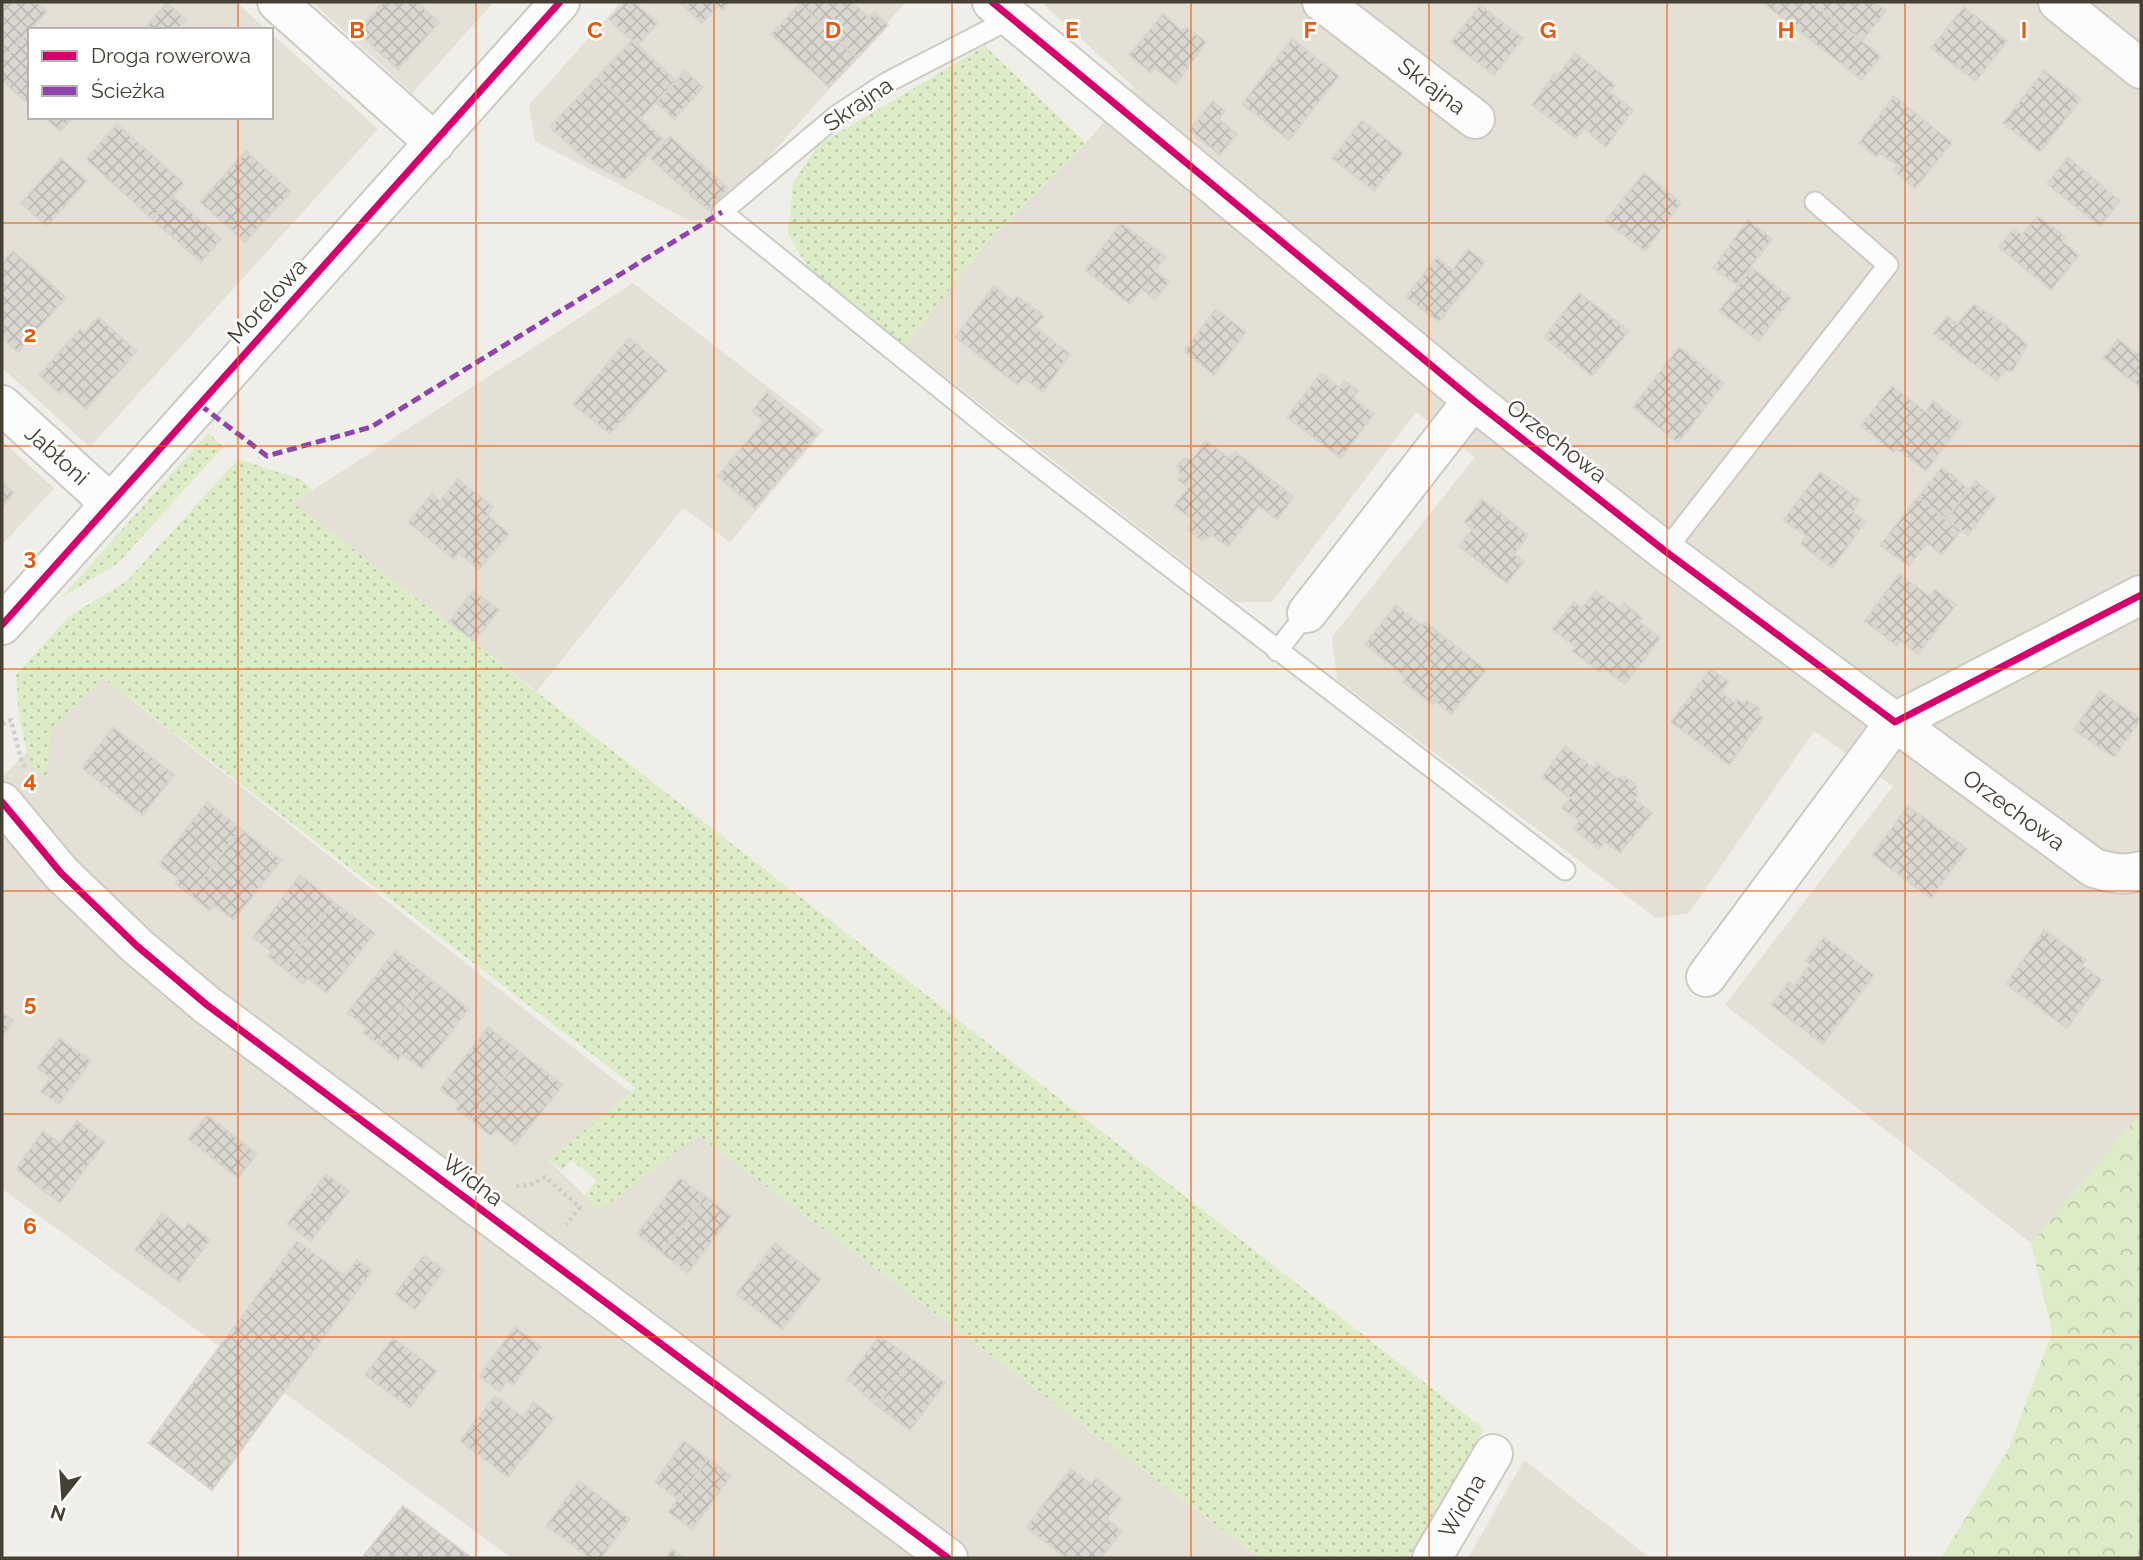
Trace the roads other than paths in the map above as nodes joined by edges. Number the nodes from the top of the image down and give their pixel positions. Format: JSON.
{"nodes":[{"id":1,"x":276,"y":2,"type":"edge"},
{"id":2,"x":560,"y":2,"type":"edge"},
{"id":3,"x":1322,"y":2,"type":"edge"},
{"id":4,"x":2058,"y":2,"type":"edge"},
{"id":5,"x":1001,"y":10,"type":"edge"},
{"id":6,"x":2141,"y":69,"type":"edge"},
{"id":7,"x":1475,"y":119,"type":"dead end"},
{"id":8,"x":435,"y":143,"type":"junction"},
{"id":9,"x":1815,"y":202,"type":"dead end"},
{"id":10,"x":1473,"y":400,"type":"junction"},
{"id":11,"x":2,"y":405,"type":"edge"},
{"id":12,"x":111,"y":505,"type":"junction"},
{"id":13,"x":1665,"y":551,"type":"junction"},
{"id":14,"x":2141,"y":595,"type":"edge"},
{"id":15,"x":1307,"y":613,"type":"joint"},
{"id":16,"x":2,"y":625,"type":"edge"},
{"id":17,"x":1277,"y":651,"type":"junction"},
{"id":18,"x":1895,"y":722,"type":"junction"},
{"id":19,"x":2,"y":802,"type":"edge"},
{"id":20,"x":1565,"y":870,"type":"dead end"},
{"id":21,"x":2141,"y":870,"type":"edge"},
{"id":22,"x":1706,"y":977,"type":"dead end"},
{"id":23,"x":1493,"y":1454,"type":"dead end"},
{"id":24,"x":948,"y":1558,"type":"edge"},
{"id":25,"x":1432,"y":1558,"type":"edge"}],
"edges":[{"from":1,"to":8,"type":"street"},
{"from":2,"to":8,"type":"street","name":"Morelowa"},
{"from":3,"to":7,"type":"street","name":"Skrajna"},
{"from":4,"to":6,"type":"street"},
{"from":5,"to":10,"type":"street","name":"Orzechowa"},
{"from":5,"to":17,"type":"lane","name":"Skrajna"},
{"from":8,"to":12,"type":"street","name":"Morelowa"},
{"from":9,"to":13,"type":"lane"},
{"from":10,"to":13,"type":"street","name":"Orzechowa"},
{"from":10,"to":15,"type":"street"},
{"from":11,"to":12,"type":"street","name":"Jabłoni"},
{"from":12,"to":16,"type":"street","name":"Morelowa"},
{"from":13,"to":18,"type":"street","name":"Orzechowa"},
{"from":14,"to":18,"type":"street"},
{"from":15,"to":17,"type":"lane"},
{"from":17,"to":20,"type":"lane"},
{"from":18,"to":21,"type":"street","name":"Orzechowa"},
{"from":18,"to":22,"type":"street"},
{"from":19,"to":24,"type":"street","name":"Widna"},
{"from":23,"to":25,"type":"street","name":"Widna"}]}
